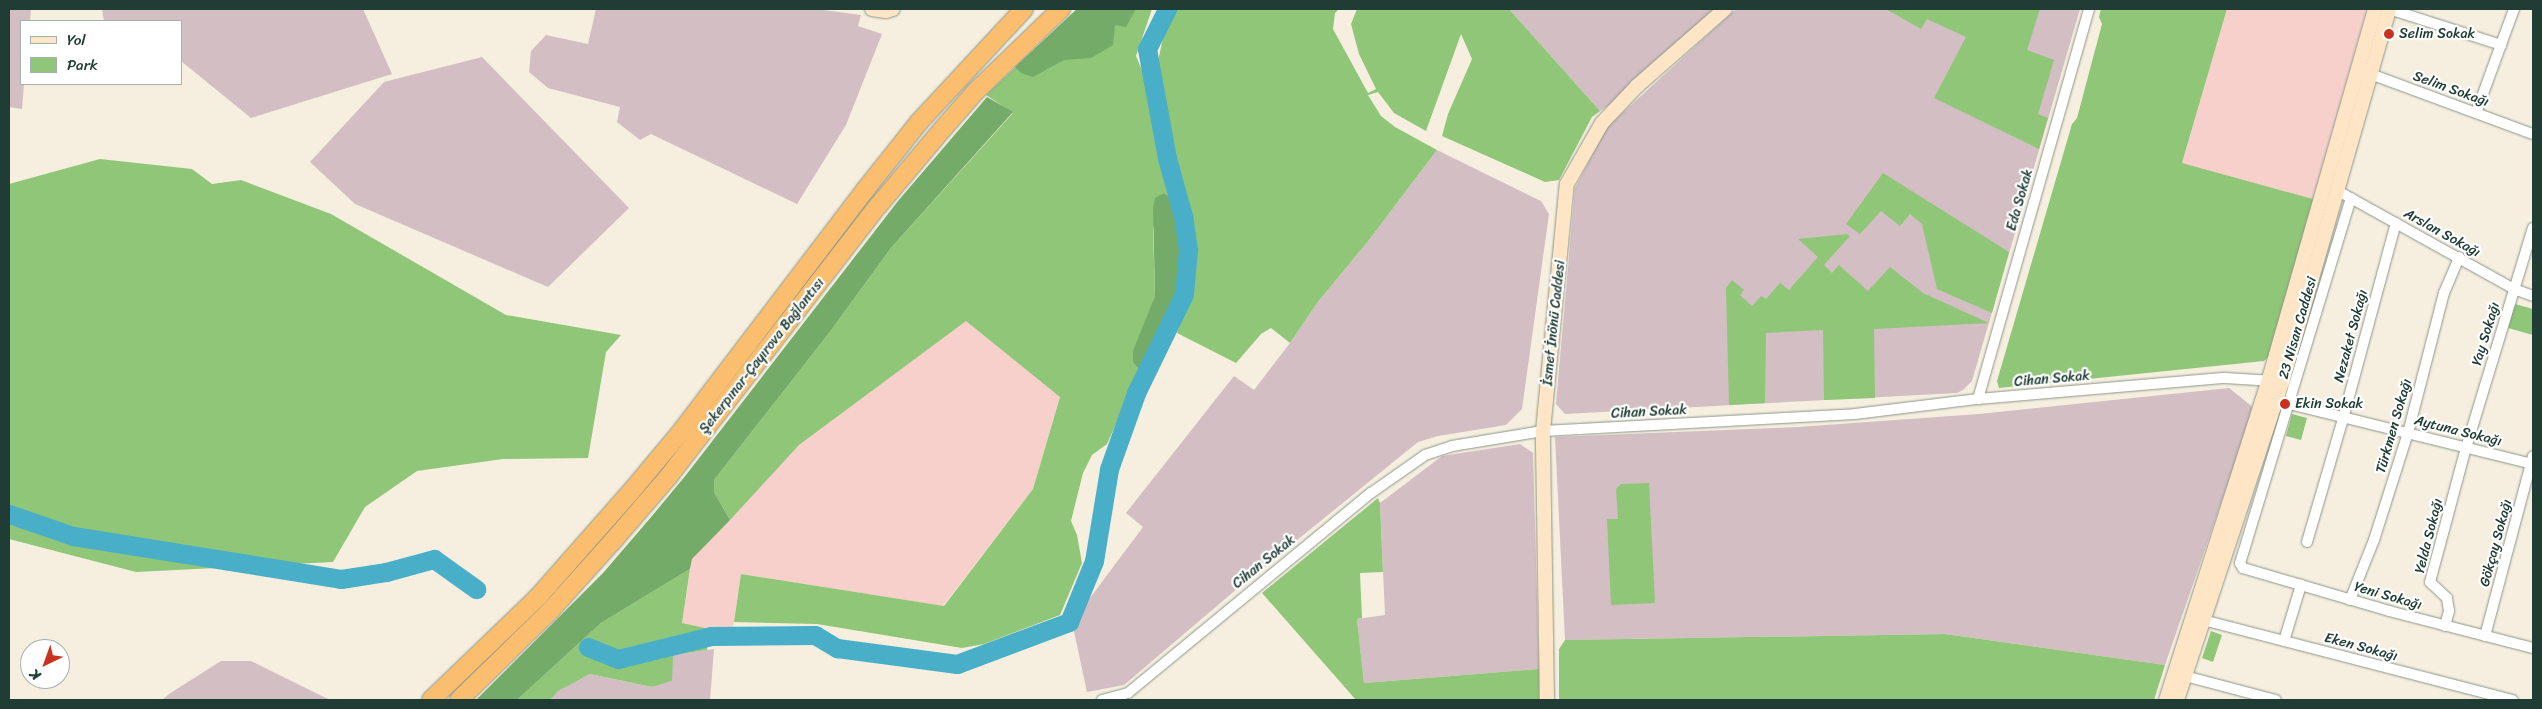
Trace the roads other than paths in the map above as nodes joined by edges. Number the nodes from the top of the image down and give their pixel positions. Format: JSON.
{"nodes":[{"id":1,"x":1024,"y":9,"type":"edge"},
{"id":2,"x":1060,"y":9,"type":"edge"},
{"id":3,"x":1725,"y":9,"type":"edge"},
{"id":4,"x":2089,"y":9,"type":"edge"},
{"id":5,"x":2375,"y":9,"type":"edge"},
{"id":6,"x":2389,"y":9,"type":"edge"},
{"id":7,"x":2514,"y":9,"type":"edge"},
{"id":8,"x":2501,"y":45,"type":"junction"},
{"id":9,"x":2365,"y":72,"type":"junction"},
{"id":10,"x":2476,"y":112,"type":"junction"},
{"id":11,"x":2533,"y":134,"type":"edge"},
{"id":12,"x":2338,"y":191,"type":"junction"},
{"id":13,"x":2351,"y":198,"type":"junction"},
{"id":14,"x":2396,"y":223,"type":"junction"},
{"id":15,"x":2533,"y":228,"type":"edge"},
{"id":16,"x":2459,"y":258,"type":"junction"},
{"id":17,"x":2514,"y":289,"type":"junction"},
{"id":18,"x":2533,"y":296,"type":"edge"},
{"id":19,"x":2276,"y":381,"type":"junction"},
{"id":20,"x":1978,"y":400,"type":"junction"},
{"id":21,"x":2290,"y":404,"type":"junction"},
{"id":22,"x":2344,"y":418,"type":"junction"},
{"id":23,"x":1543,"y":431,"type":"junction"},
{"id":24,"x":2408,"y":433,"type":"junction"},
{"id":25,"x":2466,"y":448,"type":"junction"},
{"id":26,"x":2533,"y":461,"type":"edge"},
{"id":27,"x":2307,"y":542,"type":"dead end"},
{"id":28,"x":2301,"y":585,"type":"junction"},
{"id":29,"x":2350,"y":600,"type":"junction"},
{"id":30,"x":2203,"y":620,"type":"junction"},
{"id":31,"x":2446,"y":626,"type":"junction"},
{"id":32,"x":2485,"y":636,"type":"junction"},
{"id":33,"x":2284,"y":641,"type":"junction"},
{"id":34,"x":2533,"y":648,"type":"edge"},
{"id":35,"x":2185,"y":676,"type":"junction"},
{"id":36,"x":431,"y":700,"type":"edge"},
{"id":37,"x":459,"y":700,"type":"edge"},
{"id":38,"x":1102,"y":700,"type":"edge"},
{"id":39,"x":1547,"y":700,"type":"edge"},
{"id":40,"x":2166,"y":700,"type":"edge"},
{"id":41,"x":2177,"y":700,"type":"edge"},
{"id":42,"x":2276,"y":700,"type":"edge"},
{"id":43,"x":2513,"y":700,"type":"edge"}],
"edges":[{"from":1,"to":36,"type":"highway","name":"Şekerpınar-Çayırova Bağlantısı"},
{"from":2,"to":37,"type":"highway","name":"Şekerpınar-Çayırova Bağlantısı"},
{"from":3,"to":23,"type":"street","name":"İsmet İnönü Caddesi"},
{"from":4,"to":20,"type":"street","name":"Eda Sokak"},
{"from":5,"to":9,"type":"street","name":"23 Nisan Caddesi"},
{"from":6,"to":8,"type":"street"},
{"from":6,"to":9,"type":"street","name":"23 Nisan Caddesi"},
{"from":7,"to":8,"type":"street"},
{"from":8,"to":10,"type":"street"},
{"from":9,"to":10,"type":"street","name":"Selim Sokağı"},
{"from":9,"to":12,"type":"street","name":"23 Nisan Caddesi"},
{"from":9,"to":19,"type":"street","name":"23 Nisan Caddesi"},
{"from":10,"to":11,"type":"street","name":"Selim Sokağı"},
{"from":12,"to":13,"type":"street","name":"Arslan Sokağı"},
{"from":12,"to":19,"type":"street","name":"23 Nisan Caddesi"},
{"from":13,"to":14,"type":"street","name":"Arslan Sokağı"},
{"from":13,"to":21,"type":"street"},
{"from":14,"to":16,"type":"street","name":"Arslan Sokağı"},
{"from":14,"to":22,"type":"street","name":"Nezaket Sokağı"},
{"from":15,"to":17,"type":"street","name":"Yay Sokağı"},
{"from":16,"to":17,"type":"street","name":"Arslan Sokağı"},
{"from":16,"to":24,"type":"street","name":"Türkmen Sokağı"},
{"from":17,"to":18,"type":"street","name":"Arslan Sokağı"},
{"from":17,"to":25,"type":"street","name":"Yay Sokağı"},
{"from":19,"to":20,"type":"street","name":"Cihan Sokak"},
{"from":19,"to":30,"type":"street","name":"23 Nisan Caddesi"},
{"from":19,"to":40,"type":"street","name":"23 Nisan Caddesi"},
{"from":20,"to":23,"type":"street","name":"Cihan Sokak"},
{"from":21,"to":22,"type":"street","name":"Aytuna Sokağı"},
{"from":21,"to":28,"type":"street","name":"Yeni Sokağı"},
{"from":22,"to":24,"type":"street","name":"Aytuna Sokağı"},
{"from":22,"to":27,"type":"street","name":"Nezaket Sokağı"},
{"from":23,"to":38,"type":"street","name":"Cihan Sokak"},
{"from":23,"to":39,"type":"street","name":"İsmet İnönü Caddesi"},
{"from":24,"to":25,"type":"street","name":"Aytuna Sokağı"},
{"from":24,"to":29,"type":"street","name":"Türkmen Sokağı"},
{"from":25,"to":26,"type":"street","name":"Aytuna Sokağı"},
{"from":25,"to":31,"type":"street","name":"Yelda Sokağı"},
{"from":26,"to":32,"type":"street","name":"Gökçay Sokağı"},
{"from":28,"to":29,"type":"street","name":"Yeni Sokağı"},
{"from":28,"to":33,"type":"street"},
{"from":29,"to":31,"type":"street","name":"Yeni Sokağı"},
{"from":30,"to":33,"type":"street","name":"Eken Sokağı"},
{"from":30,"to":35,"type":"street","name":"23 Nisan Caddesi"},
{"from":31,"to":32,"type":"street","name":"Yeni Sokağı"},
{"from":32,"to":34,"type":"street","name":"Yeni Sokağı"},
{"from":33,"to":43,"type":"street","name":"Eken Sokağı"},
{"from":35,"to":41,"type":"street","name":"23 Nisan Caddesi"},
{"from":35,"to":42,"type":"street"}]}
